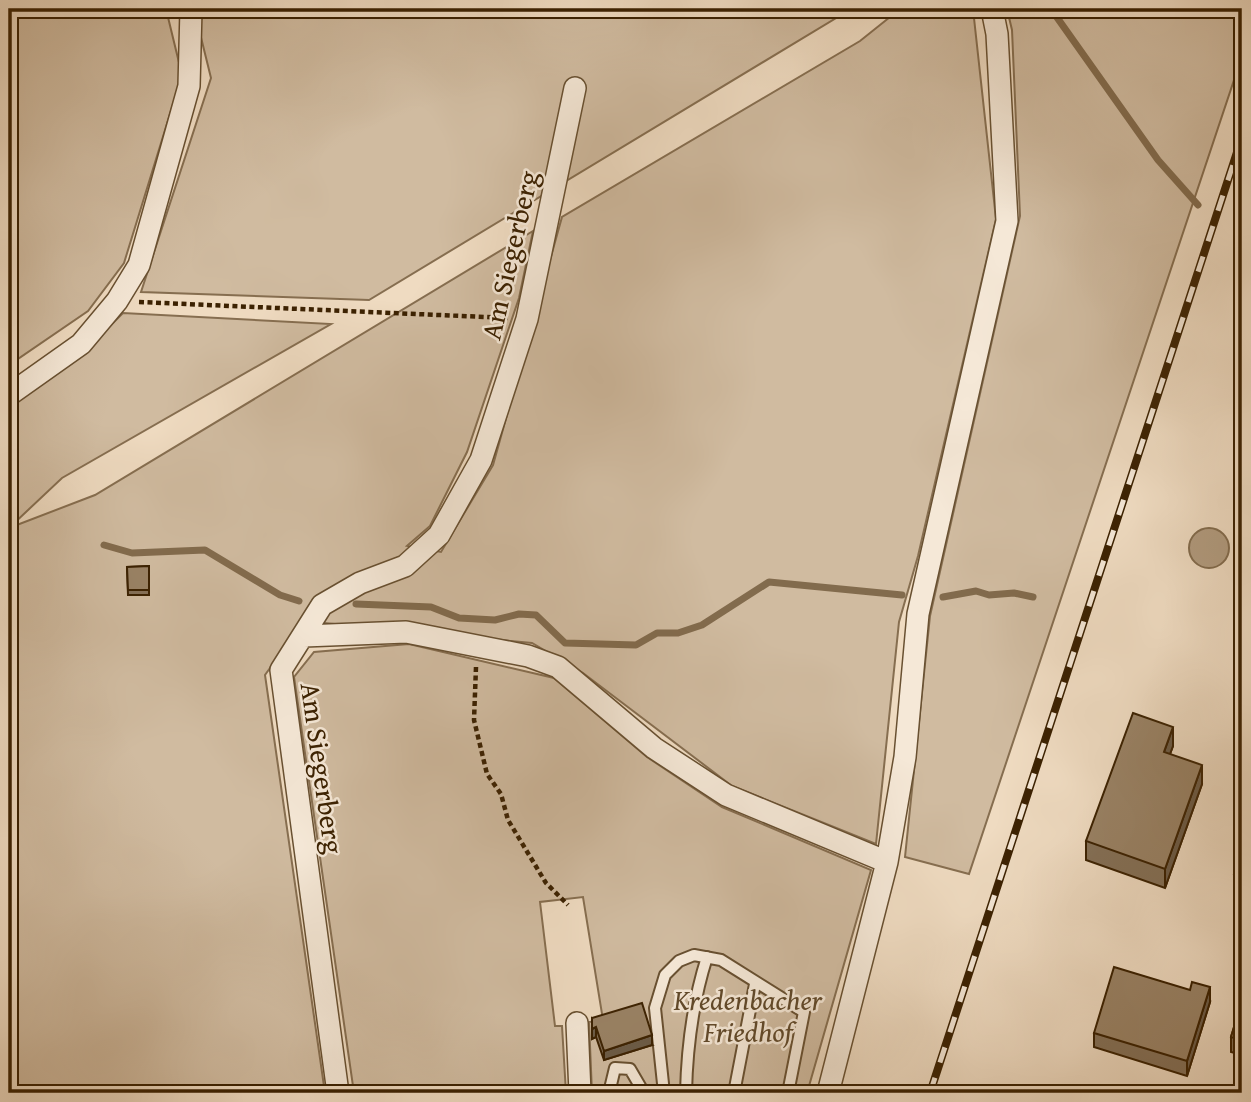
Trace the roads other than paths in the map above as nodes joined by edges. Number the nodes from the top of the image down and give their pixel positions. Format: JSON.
{"nodes":[{"id":1,"x":191,"y":9,"type":"edge"},
{"id":2,"x":992,"y":9,"type":"edge"},
{"id":3,"x":575,"y":88,"type":"dead end"},
{"id":4,"x":9,"y":395,"type":"edge"},
{"id":5,"x":304,"y":636,"type":"junction"},
{"id":6,"x":887,"y":862,"type":"junction"},
{"id":7,"x":707,"y":957,"type":"junction"},
{"id":8,"x":755,"y":984,"type":"junction"},
{"id":9,"x":577,"y":1023,"type":"dead end"},
{"id":10,"x":338,"y":1093,"type":"edge"},
{"id":11,"x":580,"y":1093,"type":"edge"},
{"id":12,"x":609,"y":1093,"type":"edge"},
{"id":13,"x":645,"y":1093,"type":"edge"},
{"id":14,"x":664,"y":1093,"type":"edge"},
{"id":15,"x":687,"y":1093,"type":"edge"},
{"id":16,"x":734,"y":1093,"type":"edge"},
{"id":17,"x":788,"y":1093,"type":"edge"},
{"id":18,"x":828,"y":1093,"type":"edge"}],
"edges":[{"from":1,"to":4,"type":"street"},
{"from":2,"to":6,"type":"street"},
{"from":3,"to":5,"type":"street","name":"Am Siegerberg"},
{"from":5,"to":6,"type":"street"},
{"from":5,"to":10,"type":"street","name":"Am Siegerberg"},
{"from":6,"to":18,"type":"street"},
{"from":7,"to":8,"type":"lane"},
{"from":7,"to":14,"type":"lane"},
{"from":7,"to":15,"type":"lane"},
{"from":8,"to":16,"type":"lane"},
{"from":8,"to":17,"type":"lane"},
{"from":9,"to":11,"type":"street"},
{"from":12,"to":13,"type":"lane"}]}
